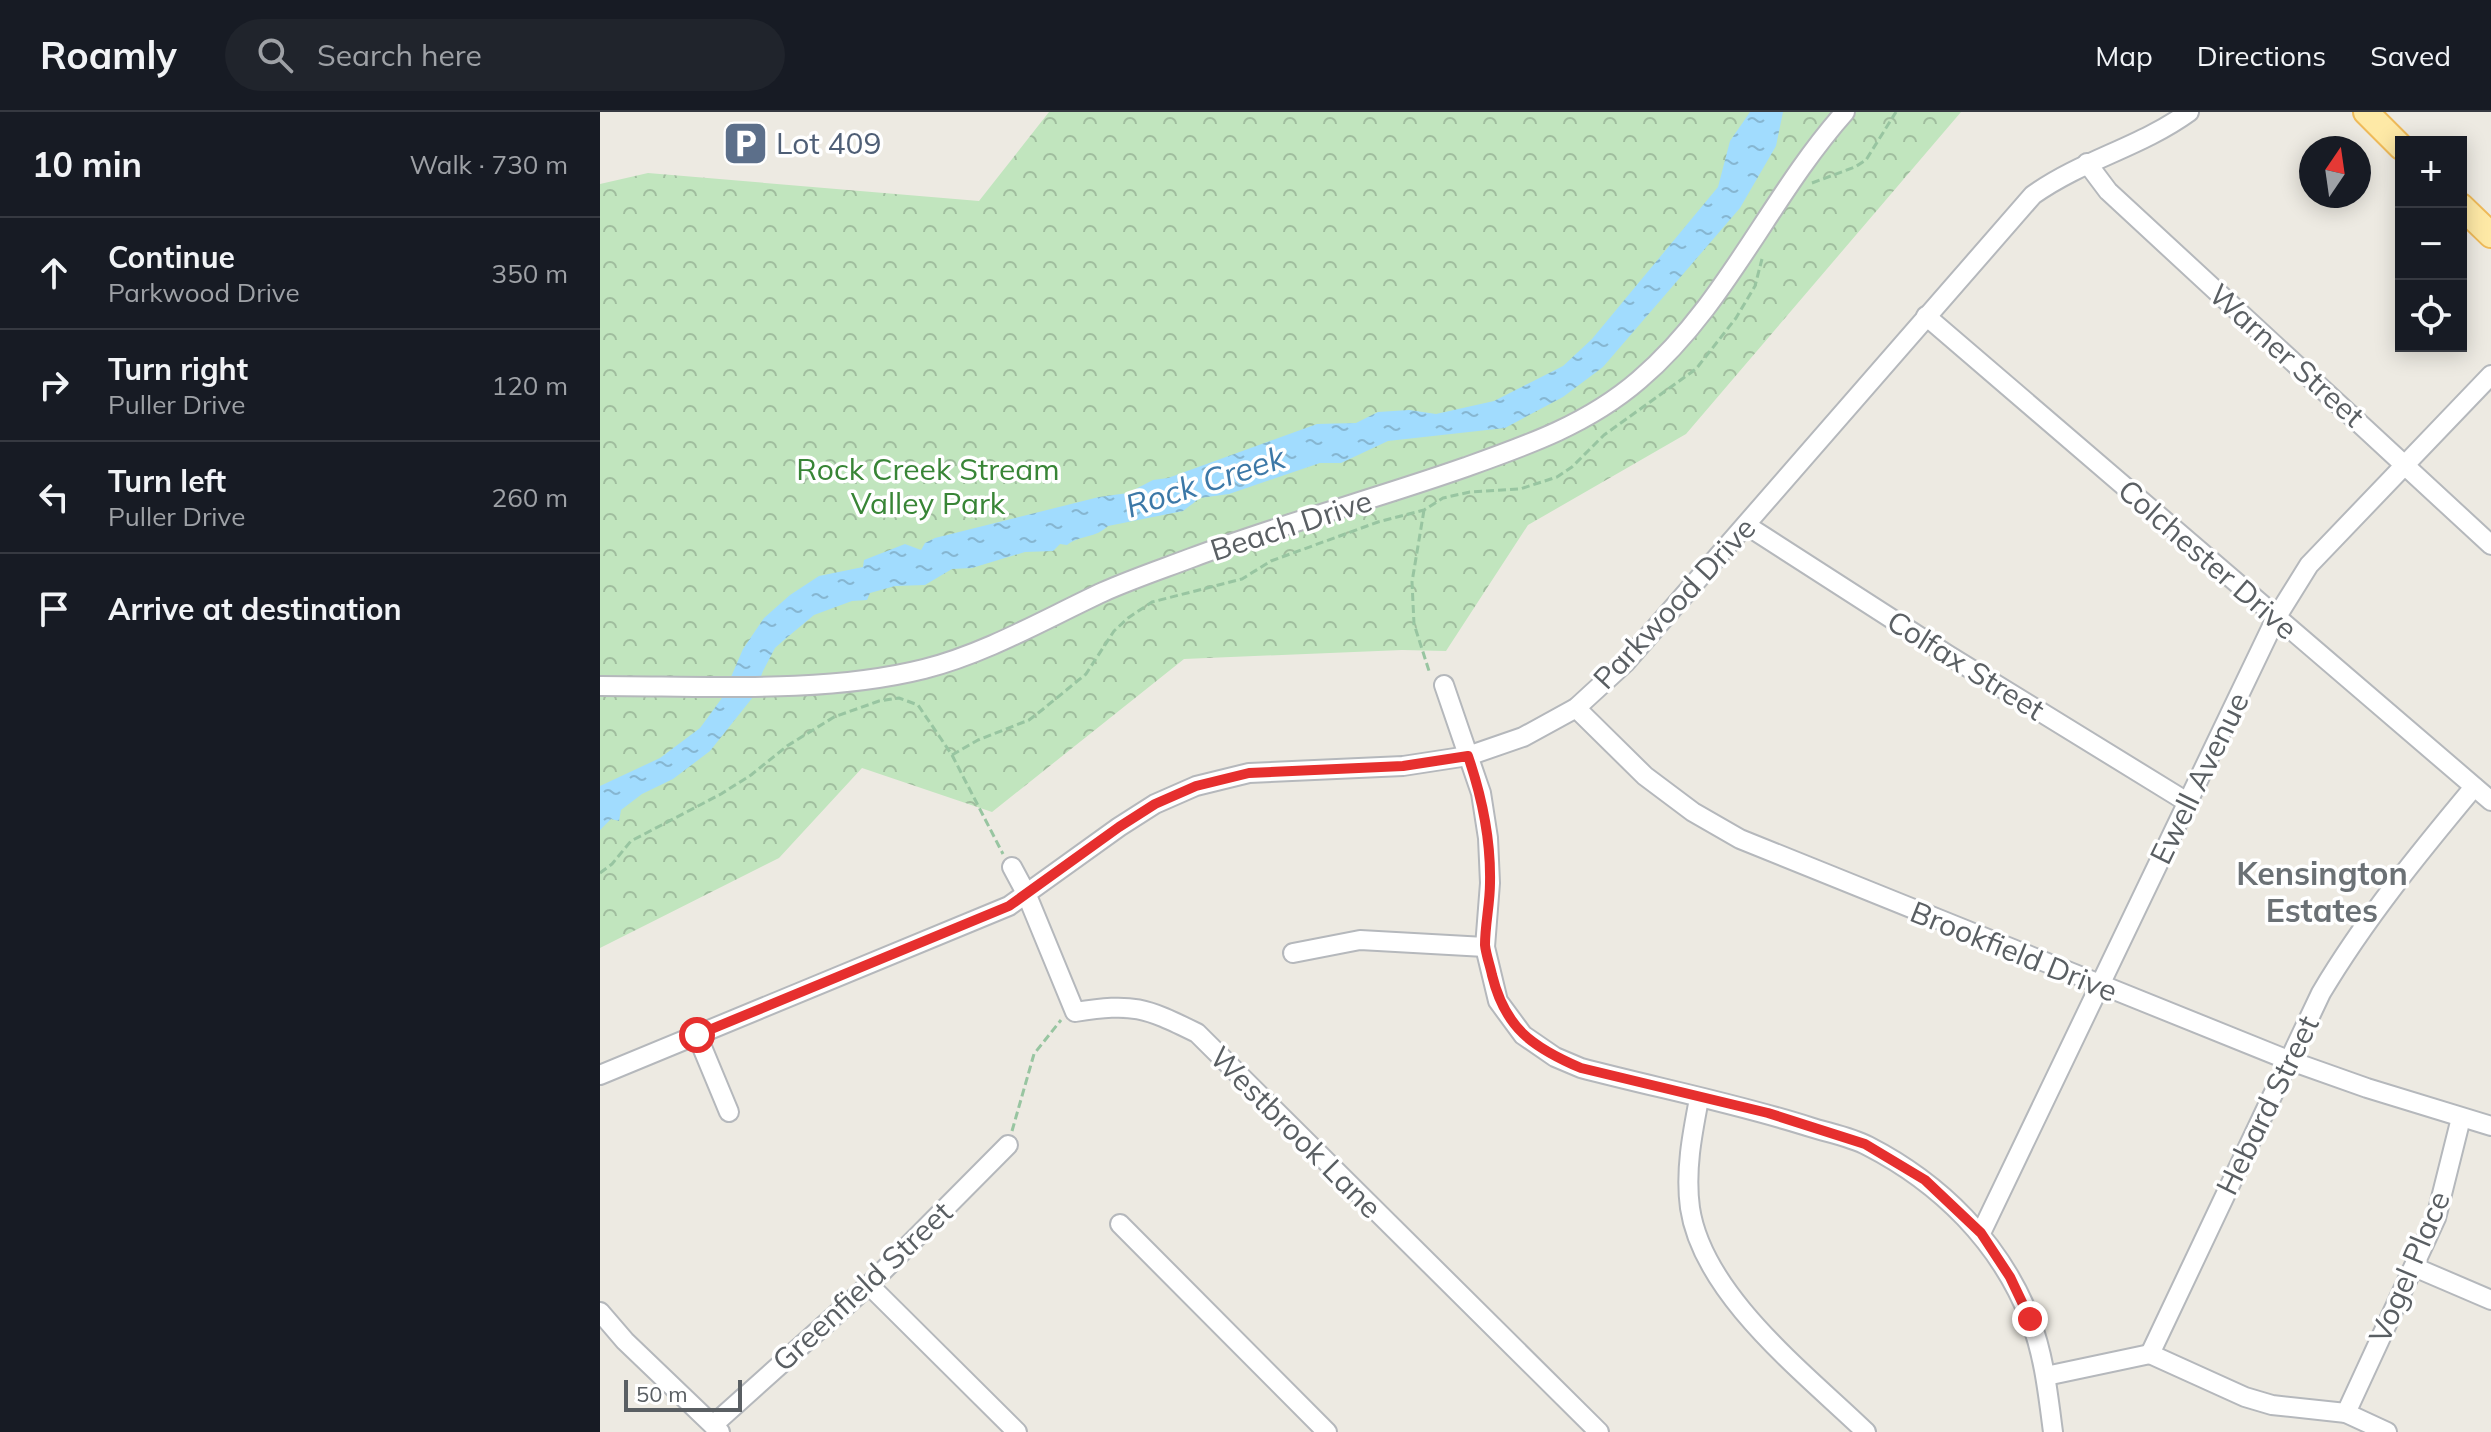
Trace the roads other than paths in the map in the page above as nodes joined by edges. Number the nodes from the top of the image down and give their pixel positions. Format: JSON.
{"nodes":[{"id":1,"x":1845,"y":112,"type":"edge"},
{"id":2,"x":2189,"y":112,"type":"edge"},
{"id":3,"x":2366,"y":112,"type":"edge"},
{"id":4,"x":2395,"y":141,"type":"edge"},
{"id":5,"x":2087,"y":163,"type":"junction"},
{"id":6,"x":2463,"y":208,"type":"edge"},
{"id":7,"x":2491,"y":235,"type":"edge"},
{"id":8,"x":1926,"y":316,"type":"junction"},
{"id":9,"x":2491,"y":375,"type":"edge"},
{"id":10,"x":2406,"y":464,"type":"junction"},
{"id":11,"x":1746,"y":525,"type":"junction"},
{"id":12,"x":2491,"y":545,"type":"edge"},
{"id":13,"x":2276,"y":618,"type":"junction"},
{"id":14,"x":1437,"y":680,"type":"road end"},
{"id":15,"x":600,"y":686,"type":"edge"},
{"id":16,"x":1576,"y":708,"type":"junction"},
{"id":17,"x":1468,"y":756,"type":"junction"},
{"id":18,"x":2474,"y":787,"type":"junction"},
{"id":19,"x":2491,"y":801,"type":"edge"},
{"id":20,"x":2187,"y":802,"type":"junction"},
{"id":21,"x":1012,"y":867,"type":"road end"},
{"id":22,"x":1026,"y":893,"type":"junction"},
{"id":23,"x":1485,"y":947,"type":"junction"},
{"id":24,"x":1293,"y":953,"type":"dead end"},
{"id":25,"x":2101,"y":987,"type":"junction"},
{"id":26,"x":697,"y":1035,"type":"junction"},
{"id":27,"x":2288,"y":1060,"type":"junction"},
{"id":28,"x":600,"y":1075,"type":"edge"},
{"id":29,"x":1699,"y":1099,"type":"junction"},
{"id":30,"x":729,"y":1112,"type":"dead end"},
{"id":31,"x":2461,"y":1118,"type":"junction"},
{"id":32,"x":2491,"y":1126,"type":"edge"},
{"id":33,"x":1008,"y":1145,"type":"road end"},
{"id":34,"x":1120,"y":1224,"type":"dead end"},
{"id":35,"x":1981,"y":1233,"type":"junction"},
{"id":36,"x":2414,"y":1267,"type":"junction"},
{"id":37,"x":869,"y":1285,"type":"junction"},
{"id":38,"x":2491,"y":1300,"type":"edge"},
{"id":39,"x":600,"y":1312,"type":"edge"},
{"id":40,"x":2150,"y":1354,"type":"junction"},
{"id":41,"x":2046,"y":1376,"type":"junction"},
{"id":42,"x":2346,"y":1413,"type":"junction"},
{"id":43,"x":716,"y":1428,"type":"edge"},
{"id":44,"x":1017,"y":1432,"type":"edge"},
{"id":45,"x":1327,"y":1432,"type":"edge"},
{"id":46,"x":1599,"y":1432,"type":"edge"},
{"id":47,"x":1866,"y":1432,"type":"edge"},
{"id":48,"x":2053,"y":1432,"type":"edge"},
{"id":49,"x":2387,"y":1432,"type":"edge"}],
"edges":[{"from":1,"to":15,"type":"street","name":"Beach Drive"},
{"from":2,"to":5,"type":"street","name":"Parkwood Drive"},
{"from":3,"to":4,"type":"main road"},
{"from":5,"to":8,"type":"street","name":"Parkwood Drive"},
{"from":5,"to":10,"type":"street","name":"Warner Street"},
{"from":6,"to":7,"type":"main road"},
{"from":8,"to":11,"type":"street","name":"Parkwood Drive"},
{"from":8,"to":13,"type":"street","name":"Colchester Drive"},
{"from":9,"to":10,"type":"street","name":"Ewell Avenue"},
{"from":10,"to":12,"type":"street","name":"Warner Street"},
{"from":10,"to":13,"type":"street","name":"Ewell Avenue"},
{"from":11,"to":16,"type":"street","name":"Parkwood Drive"},
{"from":11,"to":20,"type":"street","name":"Colfax Street"},
{"from":13,"to":18,"type":"street","name":"Colchester Drive"},
{"from":13,"to":20,"type":"street","name":"Ewell Avenue"},
{"from":14,"to":17,"type":"street"},
{"from":16,"to":17,"type":"street","name":"Parkwood Drive"},
{"from":16,"to":25,"type":"street","name":"Brookfield Drive"},
{"from":17,"to":22,"type":"street","name":"Parkwood Drive"},
{"from":17,"to":23,"type":"street"},
{"from":18,"to":19,"type":"street","name":"Colchester Drive"},
{"from":18,"to":27,"type":"street","name":"Hebard Street"},
{"from":20,"to":25,"type":"street","name":"Ewell Avenue"},
{"from":21,"to":22,"type":"street"},
{"from":22,"to":26,"type":"street","name":"Parkwood Drive"},
{"from":22,"to":46,"type":"street","name":"Westbrook Lane"},
{"from":23,"to":24,"type":"street"},
{"from":23,"to":29,"type":"street"},
{"from":25,"to":27,"type":"street","name":"Brookfield Drive"},
{"from":25,"to":35,"type":"street","name":"Ewell Avenue"},
{"from":26,"to":28,"type":"street","name":"Parkwood Drive"},
{"from":26,"to":30,"type":"street"},
{"from":27,"to":31,"type":"street","name":"Brookfield Drive"},
{"from":27,"to":40,"type":"street","name":"Hebard Street"},
{"from":29,"to":35,"type":"street"},
{"from":29,"to":47,"type":"street"},
{"from":31,"to":32,"type":"street","name":"Brookfield Drive"},
{"from":31,"to":36,"type":"street","name":"Vogel Place"},
{"from":33,"to":37,"type":"street","name":"Greenfield Street"},
{"from":34,"to":45,"type":"street"},
{"from":35,"to":41,"type":"street"},
{"from":36,"to":38,"type":"street"},
{"from":36,"to":42,"type":"street","name":"Vogel Place"},
{"from":37,"to":43,"type":"street","name":"Greenfield Street"},
{"from":37,"to":44,"type":"street"},
{"from":39,"to":43,"type":"street"},
{"from":40,"to":41,"type":"street"},
{"from":40,"to":42,"type":"street"},
{"from":41,"to":48,"type":"street"},
{"from":42,"to":49,"type":"street"}]}
